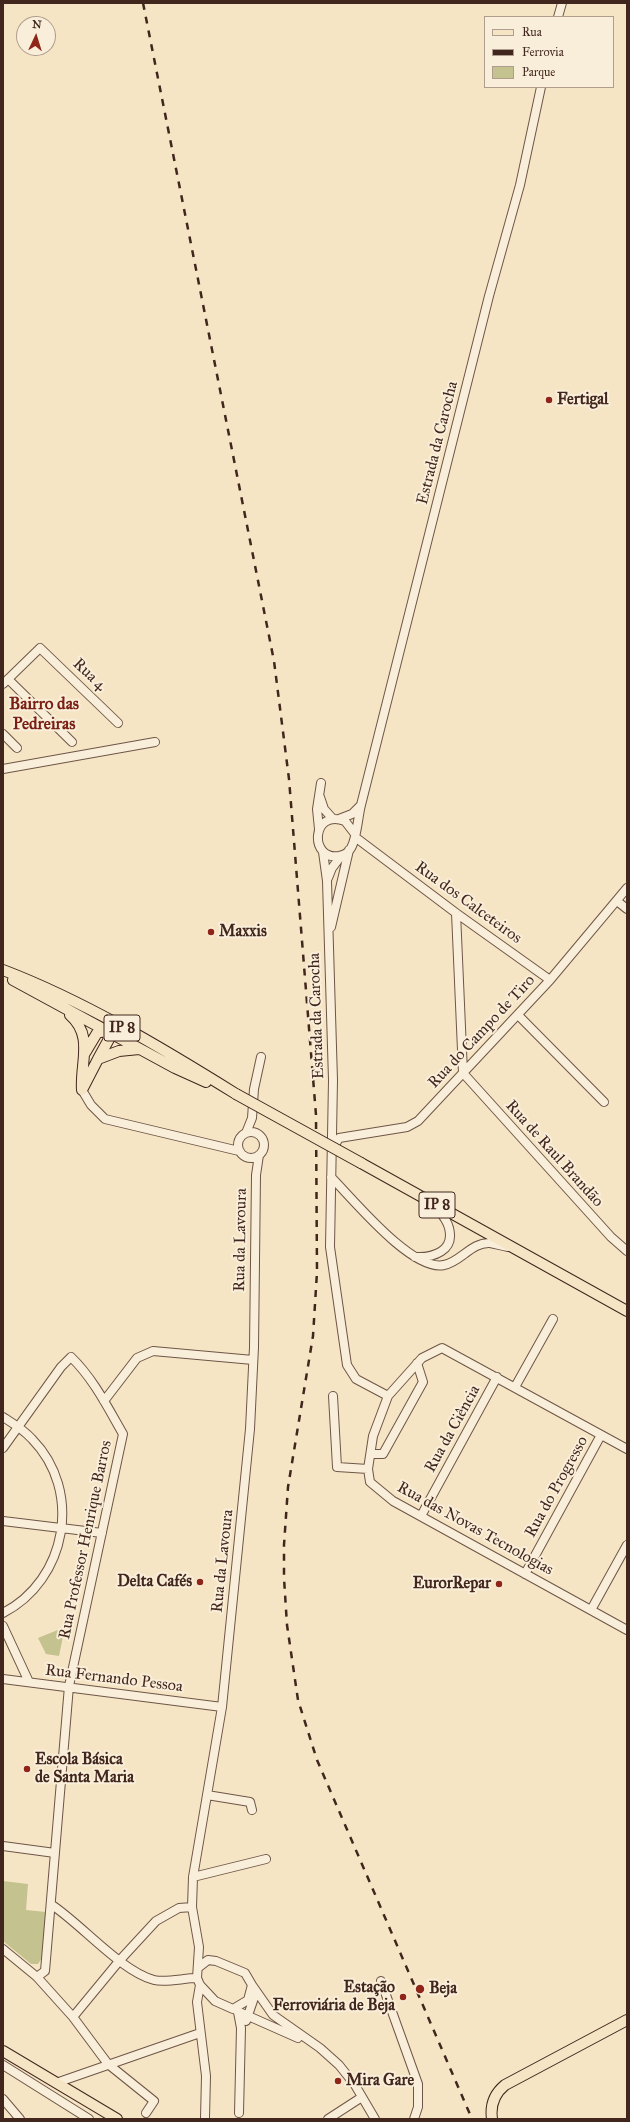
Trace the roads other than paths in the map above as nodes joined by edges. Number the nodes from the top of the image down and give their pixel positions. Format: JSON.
{"nodes":[{"id":1,"x":562,"y":3,"type":"edge"},
{"id":2,"x":558,"y":16,"type":"edge"},
{"id":3,"x":541,"y":88,"type":"edge"},
{"id":4,"x":5,"y":682,"type":"edge"},
{"id":5,"x":118,"y":723,"type":"dead end"},
{"id":6,"x":3,"y":734,"type":"edge"},
{"id":7,"x":72,"y":742,"type":"dead end"},
{"id":8,"x":155,"y":742,"type":"dead end"},
{"id":9,"x":17,"y":748,"type":"dead end"},
{"id":10,"x":3,"y":769,"type":"edge"},
{"id":11,"x":321,"y":783,"type":"dead end"},
{"id":12,"x":319,"y":796,"type":"junction"},
{"id":13,"x":361,"y":805,"type":"junction"},
{"id":14,"x":336,"y":819,"type":"junction"},
{"id":15,"x":319,"y":829,"type":"junction"},
{"id":16,"x":355,"y":835,"type":"junction"},
{"id":17,"x":370,"y":848,"type":"junction"},
{"id":18,"x":350,"y":849,"type":"junction"},
{"id":19,"x":323,"y":852,"type":"junction"},
{"id":20,"x":341,"y":856,"type":"junction"},
{"id":21,"x":327,"y":881,"type":"junction"},
{"id":22,"x":341,"y":885,"type":"junction"},
{"id":23,"x":627,"y":888,"type":"edge"},
{"id":24,"x":617,"y":901,"type":"junction"},
{"id":25,"x":627,"y":909,"type":"edge"},
{"id":26,"x":456,"y":913,"type":"junction"},
{"id":27,"x":328,"y":939,"type":"junction"},
{"id":28,"x":3,"y":970,"type":"edge"},
{"id":29,"x":3,"y":974,"type":"edge"},
{"id":30,"x":550,"y":980,"type":"junction"},
{"id":31,"x":57,"y":1004,"type":"junction"},
{"id":32,"x":518,"y":1015,"type":"junction"},
{"id":33,"x":106,"y":1018,"type":"junction"},
{"id":34,"x":106,"y":1032,"type":"junction"},
{"id":35,"x":137,"y":1036,"type":"junction"},
{"id":36,"x":140,"y":1049,"type":"junction"},
{"id":37,"x":85,"y":1053,"type":"junction"},
{"id":38,"x":261,"y":1057,"type":"dead end"},
{"id":39,"x":98,"y":1059,"type":"junction"},
{"id":40,"x":463,"y":1073,"type":"junction"},
{"id":41,"x":82,"y":1090,"type":"junction"},
{"id":42,"x":236,"y":1094,"type":"junction"},
{"id":43,"x":604,"y":1102,"type":"dead end"},
{"id":44,"x":252,"y":1118,"type":"junction"},
{"id":45,"x":246,"y":1132,"type":"junction"},
{"id":46,"x":257,"y":1133,"type":"junction"},
{"id":47,"x":239,"y":1140,"type":"junction"},
{"id":48,"x":218,"y":1145,"type":"junction"},
{"id":49,"x":240,"y":1151,"type":"junction"},
{"id":50,"x":332,"y":1151,"type":"junction"},
{"id":51,"x":259,"y":1155,"type":"junction"},
{"id":52,"x":248,"y":1158,"type":"junction"},
{"id":53,"x":256,"y":1176,"type":"junction"},
{"id":54,"x":331,"y":1177,"type":"junction"},
{"id":55,"x":434,"y":1204,"type":"junction"},
{"id":56,"x":512,"y":1248,"type":"junction"},
{"id":57,"x":627,"y":1251,"type":"edge"},
{"id":58,"x":415,"y":1257,"type":"junction"},
{"id":59,"x":627,"y":1311,"type":"edge"},
{"id":60,"x":553,"y":1318,"type":"dead end"},
{"id":61,"x":253,"y":1360,"type":"junction"},
{"id":62,"x":417,"y":1363,"type":"junction"},
{"id":63,"x":497,"y":1377,"type":"junction"},
{"id":64,"x":516,"y":1387,"type":"junction"},
{"id":65,"x":333,"y":1396,"type":"dead end"},
{"id":66,"x":388,"y":1396,"type":"junction"},
{"id":67,"x":104,"y":1401,"type":"junction"},
{"id":68,"x":3,"y":1417,"type":"edge"},
{"id":69,"x":18,"y":1426,"type":"junction"},
{"id":70,"x":601,"y":1435,"type":"junction"},
{"id":71,"x":3,"y":1448,"type":"edge"},
{"id":72,"x":627,"y":1449,"type":"edge"},
{"id":73,"x":371,"y":1454,"type":"junction"},
{"id":74,"x":368,"y":1469,"type":"junction"},
{"id":75,"x":420,"y":1516,"type":"junction"},
{"id":76,"x":3,"y":1521,"type":"edge"},
{"id":77,"x":62,"y":1528,"type":"junction"},
{"id":78,"x":102,"y":1533,"type":"junction"},
{"id":79,"x":627,"y":1545,"type":"edge"},
{"id":80,"x":525,"y":1574,"type":"junction"},
{"id":81,"x":591,"y":1610,"type":"junction"},
{"id":82,"x":3,"y":1612,"type":"edge"},
{"id":83,"x":3,"y":1626,"type":"edge"},
{"id":84,"x":627,"y":1630,"type":"edge"},
{"id":85,"x":3,"y":1679,"type":"edge"},
{"id":86,"x":29,"y":1682,"type":"junction"},
{"id":87,"x":70,"y":1686,"type":"junction"},
{"id":88,"x":222,"y":1707,"type":"junction"},
{"id":89,"x":208,"y":1795,"type":"junction"},
{"id":90,"x":252,"y":1810,"type":"dead end"},
{"id":91,"x":3,"y":1846,"type":"edge"},
{"id":92,"x":56,"y":1853,"type":"junction"},
{"id":93,"x":266,"y":1859,"type":"dead end"},
{"id":94,"x":193,"y":1877,"type":"junction"},
{"id":95,"x":52,"y":1905,"type":"junction"},
{"id":96,"x":192,"y":1907,"type":"junction"},
{"id":97,"x":199,"y":1947,"type":"junction"},
{"id":98,"x":3,"y":1948,"type":"edge"},
{"id":99,"x":120,"y":1960,"type":"junction"},
{"id":100,"x":216,"y":1961,"type":"junction"},
{"id":101,"x":199,"y":1967,"type":"junction"},
{"id":102,"x":37,"y":1978,"type":"junction"},
{"id":103,"x":198,"y":1981,"type":"junction"},
{"id":104,"x":381,"y":1981,"type":"dead end"},
{"id":105,"x":254,"y":1988,"type":"junction"},
{"id":106,"x":210,"y":1997,"type":"junction"},
{"id":107,"x":197,"y":2002,"type":"junction"},
{"id":108,"x":235,"y":2011,"type":"junction"},
{"id":109,"x":73,"y":2017,"type":"junction"},
{"id":110,"x":249,"y":2017,"type":"junction"},
{"id":111,"x":625,"y":2023,"type":"edge"},
{"id":112,"x":241,"y":2028,"type":"junction"},
{"id":113,"x":200,"y":2034,"type":"junction"},
{"id":114,"x":320,"y":2048,"type":"junction"},
{"id":115,"x":3,"y":2051,"type":"edge"},
{"id":116,"x":108,"y":2064,"type":"junction"},
{"id":117,"x":3,"y":2065,"type":"edge"},
{"id":118,"x":56,"y":2083,"type":"junction"},
{"id":119,"x":362,"y":2097,"type":"junction"},
{"id":120,"x":3,"y":2099,"type":"edge"},
{"id":121,"x":146,"y":2113,"type":"dead end"},
{"id":122,"x":240,"y":2113,"type":"dead end"},
{"id":123,"x":206,"y":2118,"type":"dead end"},
{"id":124,"x":20,"y":2119,"type":"edge"},
{"id":125,"x":88,"y":2119,"type":"edge"},
{"id":126,"x":117,"y":2119,"type":"edge"},
{"id":127,"x":328,"y":2119,"type":"edge"},
{"id":128,"x":375,"y":2119,"type":"edge"},
{"id":129,"x":414,"y":2119,"type":"edge"},
{"id":130,"x":492,"y":2119,"type":"edge"}],
"edges":[{"from":1,"to":2,"type":"street"},
{"from":3,"to":13,"type":"street","name":"Estrada da Carocha"},
{"from":4,"to":5,"type":"street","name":"Rua 4"},
{"from":4,"to":7,"type":"street"},
{"from":6,"to":9,"type":"street"},
{"from":8,"to":10,"type":"street"},
{"from":11,"to":12,"type":"street"},
{"from":12,"to":14,"type":"street"},
{"from":12,"to":15,"type":"street"},
{"from":13,"to":14,"type":"street"},
{"from":13,"to":16,"type":"street","name":"Estrada da Carocha"},
{"from":14,"to":15,"type":"street"},
{"from":14,"to":16,"type":"street"},
{"from":15,"to":19,"type":"street"},
{"from":16,"to":17,"type":"street","name":"Rua dos Calceteiros"},
{"from":16,"to":18,"type":"street"},
{"from":17,"to":18,"type":"street"},
{"from":17,"to":26,"type":"street","name":"Rua dos Calceteiros"},
{"from":18,"to":20,"type":"street"},
{"from":18,"to":22,"type":"street"},
{"from":19,"to":20,"type":"street"},
{"from":19,"to":21,"type":"street","name":"Estrada da Carocha"},
{"from":20,"to":21,"type":"street"},
{"from":21,"to":22,"type":"street"},
{"from":21,"to":27,"type":"street","name":"Estrada da Carocha"},
{"from":22,"to":27,"type":"street"},
{"from":23,"to":24,"type":"street","name":"Rua do Campo de Tiro"},
{"from":24,"to":25,"type":"street"},
{"from":24,"to":30,"type":"street","name":"Rua do Campo de Tiro"},
{"from":26,"to":30,"type":"street","name":"Rua dos Calceteiros"},
{"from":26,"to":40,"type":"street"},
{"from":27,"to":50,"type":"street","name":"Estrada da Carocha"},
{"from":28,"to":33,"type":"main road","number":"IP 8"},
{"from":29,"to":31,"type":"main road","number":"IP 8"},
{"from":30,"to":32,"type":"street","name":"Rua do Campo de Tiro"},
{"from":31,"to":34,"type":"main road","number":"IP 8"},
{"from":31,"to":37,"type":"main road"},
{"from":32,"to":40,"type":"street","name":"Rua do Campo de Tiro"},
{"from":32,"to":43,"type":"street"},
{"from":33,"to":34,"type":"main road"},
{"from":33,"to":35,"type":"main road","number":"IP 8"},
{"from":34,"to":35,"type":"main road"},
{"from":34,"to":36,"type":"main road","number":"IP 8"},
{"from":34,"to":37,"type":"main road"},
{"from":34,"to":39,"type":"main road"},
{"from":35,"to":42,"type":"main road","number":"IP 8"},
{"from":36,"to":39,"type":"main road"},
{"from":36,"to":42,"type":"main road","number":"IP 8"},
{"from":37,"to":41,"type":"main road"},
{"from":38,"to":44,"type":"street"},
{"from":39,"to":41,"type":"main road"},
{"from":40,"to":50,"type":"street","name":"Rua do Campo de Tiro"},
{"from":40,"to":57,"type":"street","name":"Rua de Raul Brandão"},
{"from":41,"to":48,"type":"street"},
{"from":42,"to":55,"type":"main road","number":"IP 8","bridge":true},
{"from":44,"to":45,"type":"street"},
{"from":44,"to":46,"type":"street"},
{"from":45,"to":46,"type":"street"},
{"from":45,"to":47,"type":"street"},
{"from":46,"to":51,"type":"street"},
{"from":47,"to":48,"type":"street"},
{"from":47,"to":49,"type":"street"},
{"from":48,"to":49,"type":"street"},
{"from":49,"to":52,"type":"street"},
{"from":50,"to":54,"type":"street","name":"Estrada da Carocha"},
{"from":51,"to":52,"type":"street"},
{"from":51,"to":53,"type":"street","name":"Rua da Lavoura"},
{"from":52,"to":53,"type":"street"},
{"from":53,"to":61,"type":"street","name":"Rua da Lavoura"},
{"from":54,"to":58,"type":"street"},
{"from":54,"to":66,"type":"street","name":"Estrada da Carocha"},
{"from":55,"to":56,"type":"main road","number":"IP 8"},
{"from":55,"to":58,"type":"street"},
{"from":56,"to":58,"type":"street"},
{"from":56,"to":59,"type":"main road","number":"IP 8"},
{"from":60,"to":64,"type":"street"},
{"from":61,"to":67,"type":"street"},
{"from":61,"to":88,"type":"street","name":"Rua da Lavoura"},
{"from":62,"to":63,"type":"street"},
{"from":62,"to":66,"type":"street"},
{"from":62,"to":73,"type":"street"},
{"from":63,"to":64,"type":"street"},
{"from":63,"to":75,"type":"street","name":"Rua da Ciência"},
{"from":64,"to":70,"type":"street"},
{"from":65,"to":74,"type":"street"},
{"from":66,"to":73,"type":"street"},
{"from":67,"to":69,"type":"street","name":"Rua Professor Henrique Barros"},
{"from":67,"to":78,"type":"street","name":"Rua Professor Henrique Barros"},
{"from":68,"to":69,"type":"street"},
{"from":69,"to":71,"type":"street"},
{"from":69,"to":77,"type":"street"},
{"from":70,"to":72,"type":"street"},
{"from":70,"to":80,"type":"street","name":"Rua do Progresso"},
{"from":73,"to":74,"type":"street"},
{"from":74,"to":75,"type":"street","name":"Rua das Novas Tecnologias"},
{"from":75,"to":80,"type":"street","name":"Rua das Novas Tecnologias"},
{"from":76,"to":77,"type":"street"},
{"from":77,"to":78,"type":"street"},
{"from":77,"to":82,"type":"street"},
{"from":78,"to":87,"type":"street","name":"Rua Professor Henrique Barros"},
{"from":79,"to":81,"type":"street"},
{"from":80,"to":81,"type":"street","name":"Rua das Novas Tecnologias"},
{"from":81,"to":84,"type":"street","name":"Rua das Novas Tecnologias"},
{"from":83,"to":86,"type":"street"},
{"from":85,"to":86,"type":"street","name":"Rua Fernando Pessoa"},
{"from":86,"to":87,"type":"street","name":"Rua Fernando Pessoa"},
{"from":87,"to":88,"type":"street","name":"Rua Fernando Pessoa"},
{"from":87,"to":92,"type":"street","name":"Rua Professor Henrique Barros"},
{"from":88,"to":89,"type":"street","name":"Rua da Lavoura"},
{"from":89,"to":90,"type":"street"},
{"from":89,"to":94,"type":"street","name":"Rua da Lavoura"},
{"from":91,"to":92,"type":"street"},
{"from":92,"to":95,"type":"street","name":"Rua Professor Henrique Barros"},
{"from":93,"to":94,"type":"street"},
{"from":94,"to":96,"type":"street","name":"Rua da Lavoura"},
{"from":95,"to":99,"type":"street"},
{"from":95,"to":102,"type":"street","name":"Rua Professor Henrique Barros"},
{"from":96,"to":97,"type":"street","name":"Rua da Lavoura"},
{"from":96,"to":99,"type":"street"},
{"from":97,"to":100,"type":"street"},
{"from":97,"to":101,"type":"street","name":"Rua da Lavoura"},
{"from":98,"to":102,"type":"street"},
{"from":99,"to":103,"type":"street"},
{"from":99,"to":109,"type":"street"},
{"from":100,"to":101,"type":"street"},
{"from":100,"to":105,"type":"street"},
{"from":101,"to":103,"type":"street"},
{"from":102,"to":109,"type":"street"},
{"from":103,"to":106,"type":"street"},
{"from":103,"to":107,"type":"street"},
{"from":104,"to":129,"type":"street"},
{"from":105,"to":108,"type":"street"},
{"from":105,"to":110,"type":"street"},
{"from":105,"to":114,"type":"street"},
{"from":106,"to":107,"type":"street"},
{"from":106,"to":108,"type":"street"},
{"from":107,"to":113,"type":"street"},
{"from":108,"to":110,"type":"street"},
{"from":108,"to":112,"type":"street"},
{"from":109,"to":116,"type":"street"},
{"from":110,"to":112,"type":"street"},
{"from":110,"to":114,"type":"street"},
{"from":111,"to":130,"type":"main road"},
{"from":112,"to":122,"type":"street"},
{"from":113,"to":116,"type":"street"},
{"from":113,"to":123,"type":"street"},
{"from":114,"to":119,"type":"street"},
{"from":115,"to":118,"type":"main road"},
{"from":116,"to":118,"type":"street"},
{"from":116,"to":121,"type":"street"},
{"from":117,"to":125,"type":"street"},
{"from":118,"to":126,"type":"main road"},
{"from":119,"to":127,"type":"street"},
{"from":119,"to":128,"type":"street"},
{"from":120,"to":124,"type":"street"}]}
